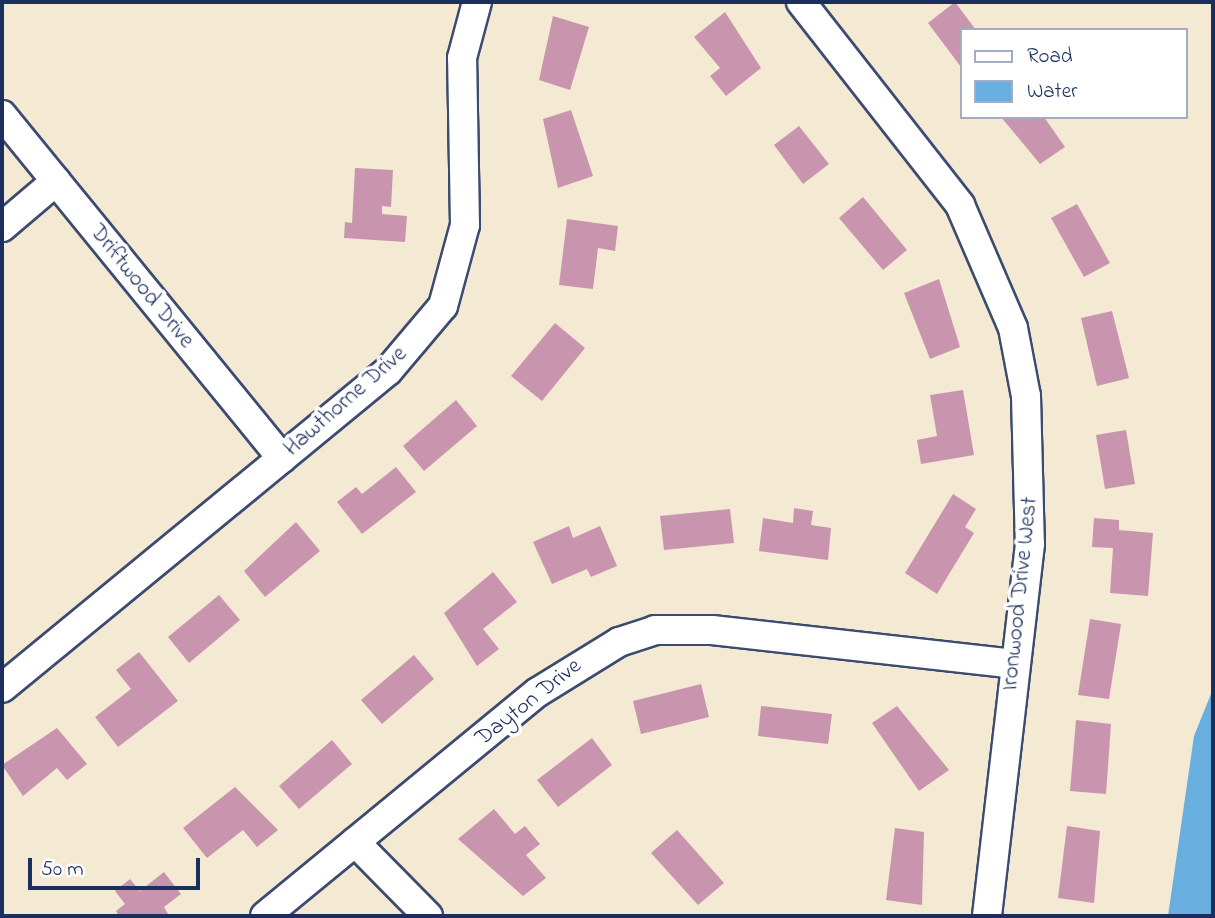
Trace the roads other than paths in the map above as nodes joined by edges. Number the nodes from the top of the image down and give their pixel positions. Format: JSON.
{"nodes":[{"id":1,"x":477,"y":2,"type":"edge"},
{"id":2,"x":801,"y":2,"type":"edge"},
{"id":3,"x":2,"y":115,"type":"edge"},
{"id":4,"x":56,"y":181,"type":"junction"},
{"id":5,"x":2,"y":227,"type":"edge"},
{"id":6,"x":282,"y":458,"type":"junction"},
{"id":7,"x":1014,"y":664,"type":"junction"},
{"id":8,"x":2,"y":688,"type":"edge"},
{"id":9,"x":355,"y":842,"type":"junction"},
{"id":10,"x":265,"y":916,"type":"edge"},
{"id":11,"x":428,"y":916,"type":"edge"},
{"id":12,"x":987,"y":916,"type":"edge"}],
"edges":[{"from":1,"to":6,"type":"street","name":"Hawthorne Drive"},
{"from":2,"to":7,"type":"street","name":"Ironwood Drive West"},
{"from":3,"to":4,"type":"street","name":"Driftwood Drive"},
{"from":4,"to":5,"type":"street"},
{"from":4,"to":6,"type":"street","name":"Driftwood Drive"},
{"from":6,"to":8,"type":"street","name":"Hawthorne Drive"},
{"from":7,"to":9,"type":"street","name":"Dayton Drive"},
{"from":7,"to":12,"type":"street","name":"Ironwood Drive West"},
{"from":9,"to":10,"type":"street","name":"Dayton Drive"},
{"from":9,"to":11,"type":"street"}]}
